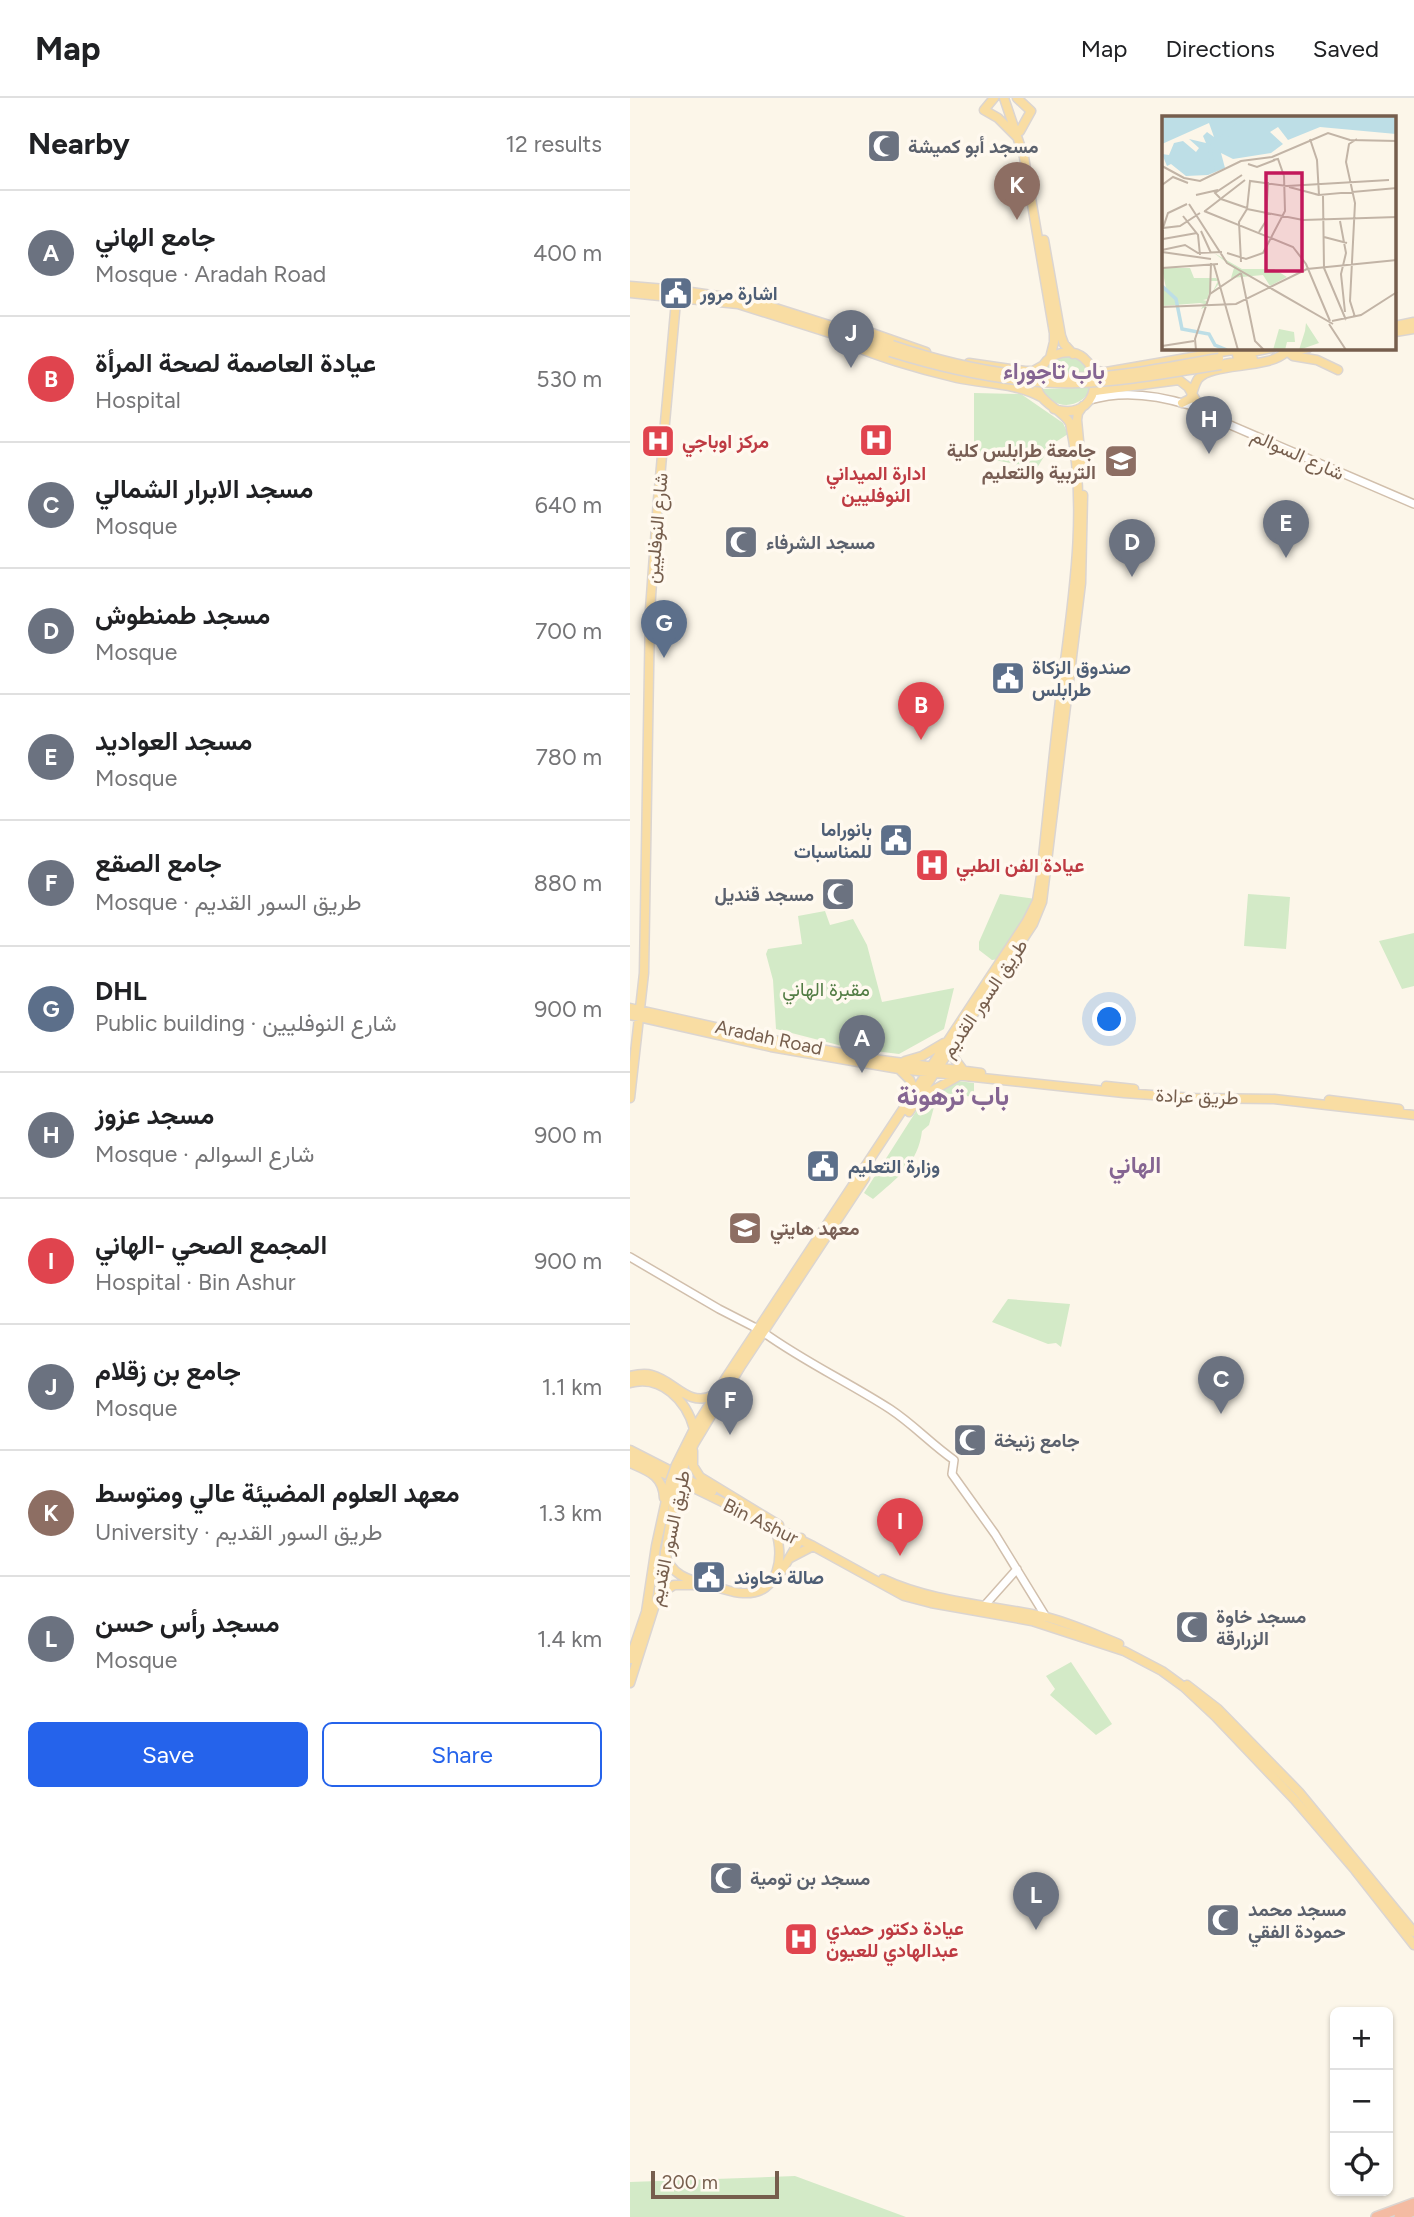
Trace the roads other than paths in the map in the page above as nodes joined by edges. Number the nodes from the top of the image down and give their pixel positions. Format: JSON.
{"nodes":[{"id":1,"x":994,"y":98,"type":"edge"},
{"id":2,"x":1007,"y":98,"type":"edge"},
{"id":3,"x":1017,"y":98,"type":"edge"},
{"id":4,"x":1019,"y":135,"type":"junction"},
{"id":5,"x":630,"y":286,"type":"edge"},
{"id":6,"x":630,"y":293,"type":"edge"},
{"id":7,"x":677,"y":293,"type":"junction"},
{"id":8,"x":1414,"y":322,"type":"edge"},
{"id":9,"x":1396,"y":326,"type":"edge"},
{"id":10,"x":832,"y":329,"type":"junction"},
{"id":11,"x":1414,"y":329,"type":"edge"},
{"id":12,"x":1396,"y":332,"type":"edge"},
{"id":13,"x":1232,"y":350,"type":"edge"},
{"id":14,"x":1264,"y":350,"type":"edge"},
{"id":15,"x":1298,"y":350,"type":"edge"},
{"id":16,"x":1287,"y":352,"type":"junction"},
{"id":17,"x":1073,"y":354,"type":"junction"},
{"id":18,"x":1050,"y":358,"type":"junction"},
{"id":19,"x":1220,"y":361,"type":"junction"},
{"id":20,"x":1042,"y":366,"type":"junction"},
{"id":21,"x":1091,"y":366,"type":"junction"},
{"id":22,"x":1338,"y":370,"type":"dead end"},
{"id":23,"x":1095,"y":391,"type":"junction"},
{"id":24,"x":1192,"y":393,"type":"junction"},
{"id":25,"x":1041,"y":397,"type":"junction"},
{"id":26,"x":1086,"y":403,"type":"junction"},
{"id":27,"x":1182,"y":403,"type":"junction"},
{"id":28,"x":1055,"y":409,"type":"junction"},
{"id":29,"x":1203,"y":412,"type":"junction"},
{"id":30,"x":1414,"y":504,"type":"edge"},
{"id":31,"x":1075,"y":610,"type":"junction"},
{"id":32,"x":630,"y":1009,"type":"edge"},
{"id":33,"x":630,"y":1014,"type":"edge"},
{"id":34,"x":641,"y":1015,"type":"junction"},
{"id":35,"x":950,"y":1043,"type":"junction"},
{"id":36,"x":899,"y":1066,"type":"junction"},
{"id":37,"x":933,"y":1070,"type":"junction"},
{"id":38,"x":960,"y":1073,"type":"junction"},
{"id":39,"x":980,"y":1075,"type":"joint"},
{"id":40,"x":916,"y":1096,"type":"junction"},
{"id":41,"x":630,"y":1098,"type":"edge"},
{"id":42,"x":1414,"y":1113,"type":"edge"},
{"id":43,"x":630,"y":1256,"type":"edge"},
{"id":44,"x":761,"y":1330,"type":"junction"},
{"id":45,"x":630,"y":1376,"type":"edge"},
{"id":46,"x":630,"y":1383,"type":"edge"},
{"id":47,"x":716,"y":1393,"type":"junction"},
{"id":48,"x":694,"y":1429,"type":"junction"},
{"id":49,"x":697,"y":1438,"type":"junction"},
{"id":50,"x":630,"y":1450,"type":"edge"},
{"id":51,"x":630,"y":1457,"type":"edge"},
{"id":52,"x":630,"y":1463,"type":"edge"},
{"id":53,"x":679,"y":1467,"type":"junction"},
{"id":54,"x":673,"y":1483,"type":"junction"},
{"id":55,"x":664,"y":1507,"type":"junction"},
{"id":56,"x":779,"y":1527,"type":"junction"},
{"id":57,"x":800,"y":1538,"type":"junction"},
{"id":58,"x":813,"y":1546,"type":"junction"},
{"id":59,"x":664,"y":1549,"type":"junction"},
{"id":60,"x":787,"y":1559,"type":"junction"},
{"id":61,"x":1017,"y":1569,"type":"junction"},
{"id":62,"x":892,"y":1586,"type":"junction"},
{"id":63,"x":658,"y":1595,"type":"junction"},
{"id":64,"x":985,"y":1605,"type":"junction"},
{"id":65,"x":1046,"y":1617,"type":"junction"},
{"id":66,"x":630,"y":1659,"type":"edge"},
{"id":67,"x":632,"y":1671,"type":"edge"},
{"id":68,"x":630,"y":1683,"type":"edge"},
{"id":69,"x":1244,"y":1740,"type":"junction"},
{"id":70,"x":1368,"y":1880,"type":"junction"},
{"id":71,"x":1414,"y":1932,"type":"edge"},
{"id":72,"x":1414,"y":1945,"type":"edge"},
{"id":73,"x":1414,"y":2203,"type":"edge"},
{"id":74,"x":1414,"y":2211,"type":"edge"},
{"id":75,"x":1376,"y":2217,"type":"edge"},
{"id":76,"x":1399,"y":2217,"type":"edge"}],
"edges":[{"from":1,"to":4,"type":"main road"},
{"from":2,"to":4,"type":"main road"},
{"from":3,"to":4,"type":"main road"},
{"from":4,"to":17,"type":"main road"},
{"from":4,"to":18,"type":"main road"},
{"from":5,"to":7,"type":"main road"},
{"from":6,"to":7,"type":"main road"},
{"from":7,"to":10,"type":"main road"},
{"from":7,"to":34,"type":"main road","name":"شارع النوفليين"},
{"from":8,"to":9,"type":"main road"},
{"from":10,"to":19,"type":"main road","bridge":true},
{"from":10,"to":20,"type":"main road"},
{"from":10,"to":25,"type":"main road"},
{"from":11,"to":12,"type":"main road"},
{"from":13,"to":21,"type":"main road"},
{"from":14,"to":19,"type":"main road"},
{"from":15,"to":16,"type":"main road"},
{"from":16,"to":19,"type":"main road"},
{"from":16,"to":22,"type":"main road"},
{"from":16,"to":24,"type":"main road"},
{"from":17,"to":18,"type":"main road"},
{"from":17,"to":21,"type":"main road"},
{"from":18,"to":20,"type":"main road"},
{"from":20,"to":25,"type":"main road"},
{"from":21,"to":23,"type":"main road"},
{"from":23,"to":24,"type":"main road"},
{"from":23,"to":26,"type":"main road"},
{"from":24,"to":27,"type":"main road"},
{"from":24,"to":29,"type":"main road"},
{"from":25,"to":28,"type":"main road"},
{"from":26,"to":27,"type":"main road","name":"شارع السوالم"},
{"from":26,"to":28,"type":"main road"},
{"from":26,"to":31,"type":"main road","name":"طريق السور القديم"},
{"from":27,"to":29,"type":"main road","name":"شارع السوالم"},
{"from":28,"to":31,"type":"main road","name":"طريق السور القديم"},
{"from":29,"to":30,"type":"main road","name":"شارع السوالم"},
{"from":31,"to":35,"type":"main road","name":"طريق السور القديم"},
{"from":32,"to":34,"type":"main road"},
{"from":33,"to":34,"type":"main road"},
{"from":34,"to":36,"type":"main road","name":"Aradah Road"},
{"from":34,"to":41,"type":"main road","name":"شارع النوفليين"},
{"from":35,"to":36,"type":"main road"},
{"from":35,"to":37,"type":"main road","name":"طريق السور القديم"},
{"from":35,"to":38,"type":"main road"},
{"from":36,"to":37,"type":"main road","name":"Aradah Road"},
{"from":36,"to":40,"type":"main road"},
{"from":37,"to":38,"type":"main road","name":"Aradah Road"},
{"from":37,"to":40,"type":"main road","name":"طريق السور القديم"},
{"from":38,"to":39,"type":"main road","name":"Aradah Road"},
{"from":38,"to":40,"type":"main road"},
{"from":39,"to":42,"type":"main road","name":"طريق عرادة"},
{"from":40,"to":44,"type":"main road","name":"طريق السور القديم"},
{"from":43,"to":44,"type":"main road"},
{"from":44,"to":47,"type":"main road","name":"طريق السور القديم"},
{"from":44,"to":49,"type":"main road","name":"طريق السور القديم"},
{"from":44,"to":61,"type":"main road"},
{"from":45,"to":47,"type":"main road"},
{"from":46,"to":48,"type":"main road"},
{"from":47,"to":48,"type":"main road","name":"طريق السور القديم"},
{"from":48,"to":53,"type":"main road","name":"طريق السور القديم"},
{"from":49,"to":53,"type":"main road","name":"طريق السور القديم"},
{"from":49,"to":56,"type":"main road"},
{"from":50,"to":56,"type":"main road"},
{"from":51,"to":56,"type":"main road","name":"Bin Ashur"},
{"from":52,"to":55,"type":"main road"},
{"from":53,"to":54,"type":"main road","name":"طريق السور القديم","bridge":true},
{"from":54,"to":55,"type":"main road","name":"طريق السور القديم"},
{"from":54,"to":59,"type":"main road","name":"طريق السور القديم"},
{"from":55,"to":66,"type":"main road","name":"طريق السور القديم"},
{"from":56,"to":57,"type":"main road","name":"Bin Ashur"},
{"from":56,"to":59,"type":"main road"},
{"from":57,"to":58,"type":"main road","name":"Bin Ashur"},
{"from":57,"to":60,"type":"main road"},
{"from":57,"to":62,"type":"main road"},
{"from":58,"to":60,"type":"main road"},
{"from":58,"to":62,"type":"main road","name":"Bin Ashur"},
{"from":59,"to":63,"type":"main road","name":"طريق السور القديم"},
{"from":60,"to":63,"type":"main road"},
{"from":61,"to":64,"type":"main road"},
{"from":61,"to":65,"type":"main road"},
{"from":62,"to":64,"type":"main road"},
{"from":62,"to":69,"type":"main road"},
{"from":63,"to":67,"type":"main road","name":"طريق السور القديم"},
{"from":64,"to":65,"type":"main road"},
{"from":65,"to":69,"type":"main road"},
{"from":67,"to":68,"type":"main road","name":"طريق السور القديم"},
{"from":69,"to":70,"type":"main road"},
{"from":70,"to":71,"type":"main road"},
{"from":70,"to":72,"type":"main road"},
{"from":73,"to":75,"type":"highway"},
{"from":74,"to":76,"type":"highway"}]}
